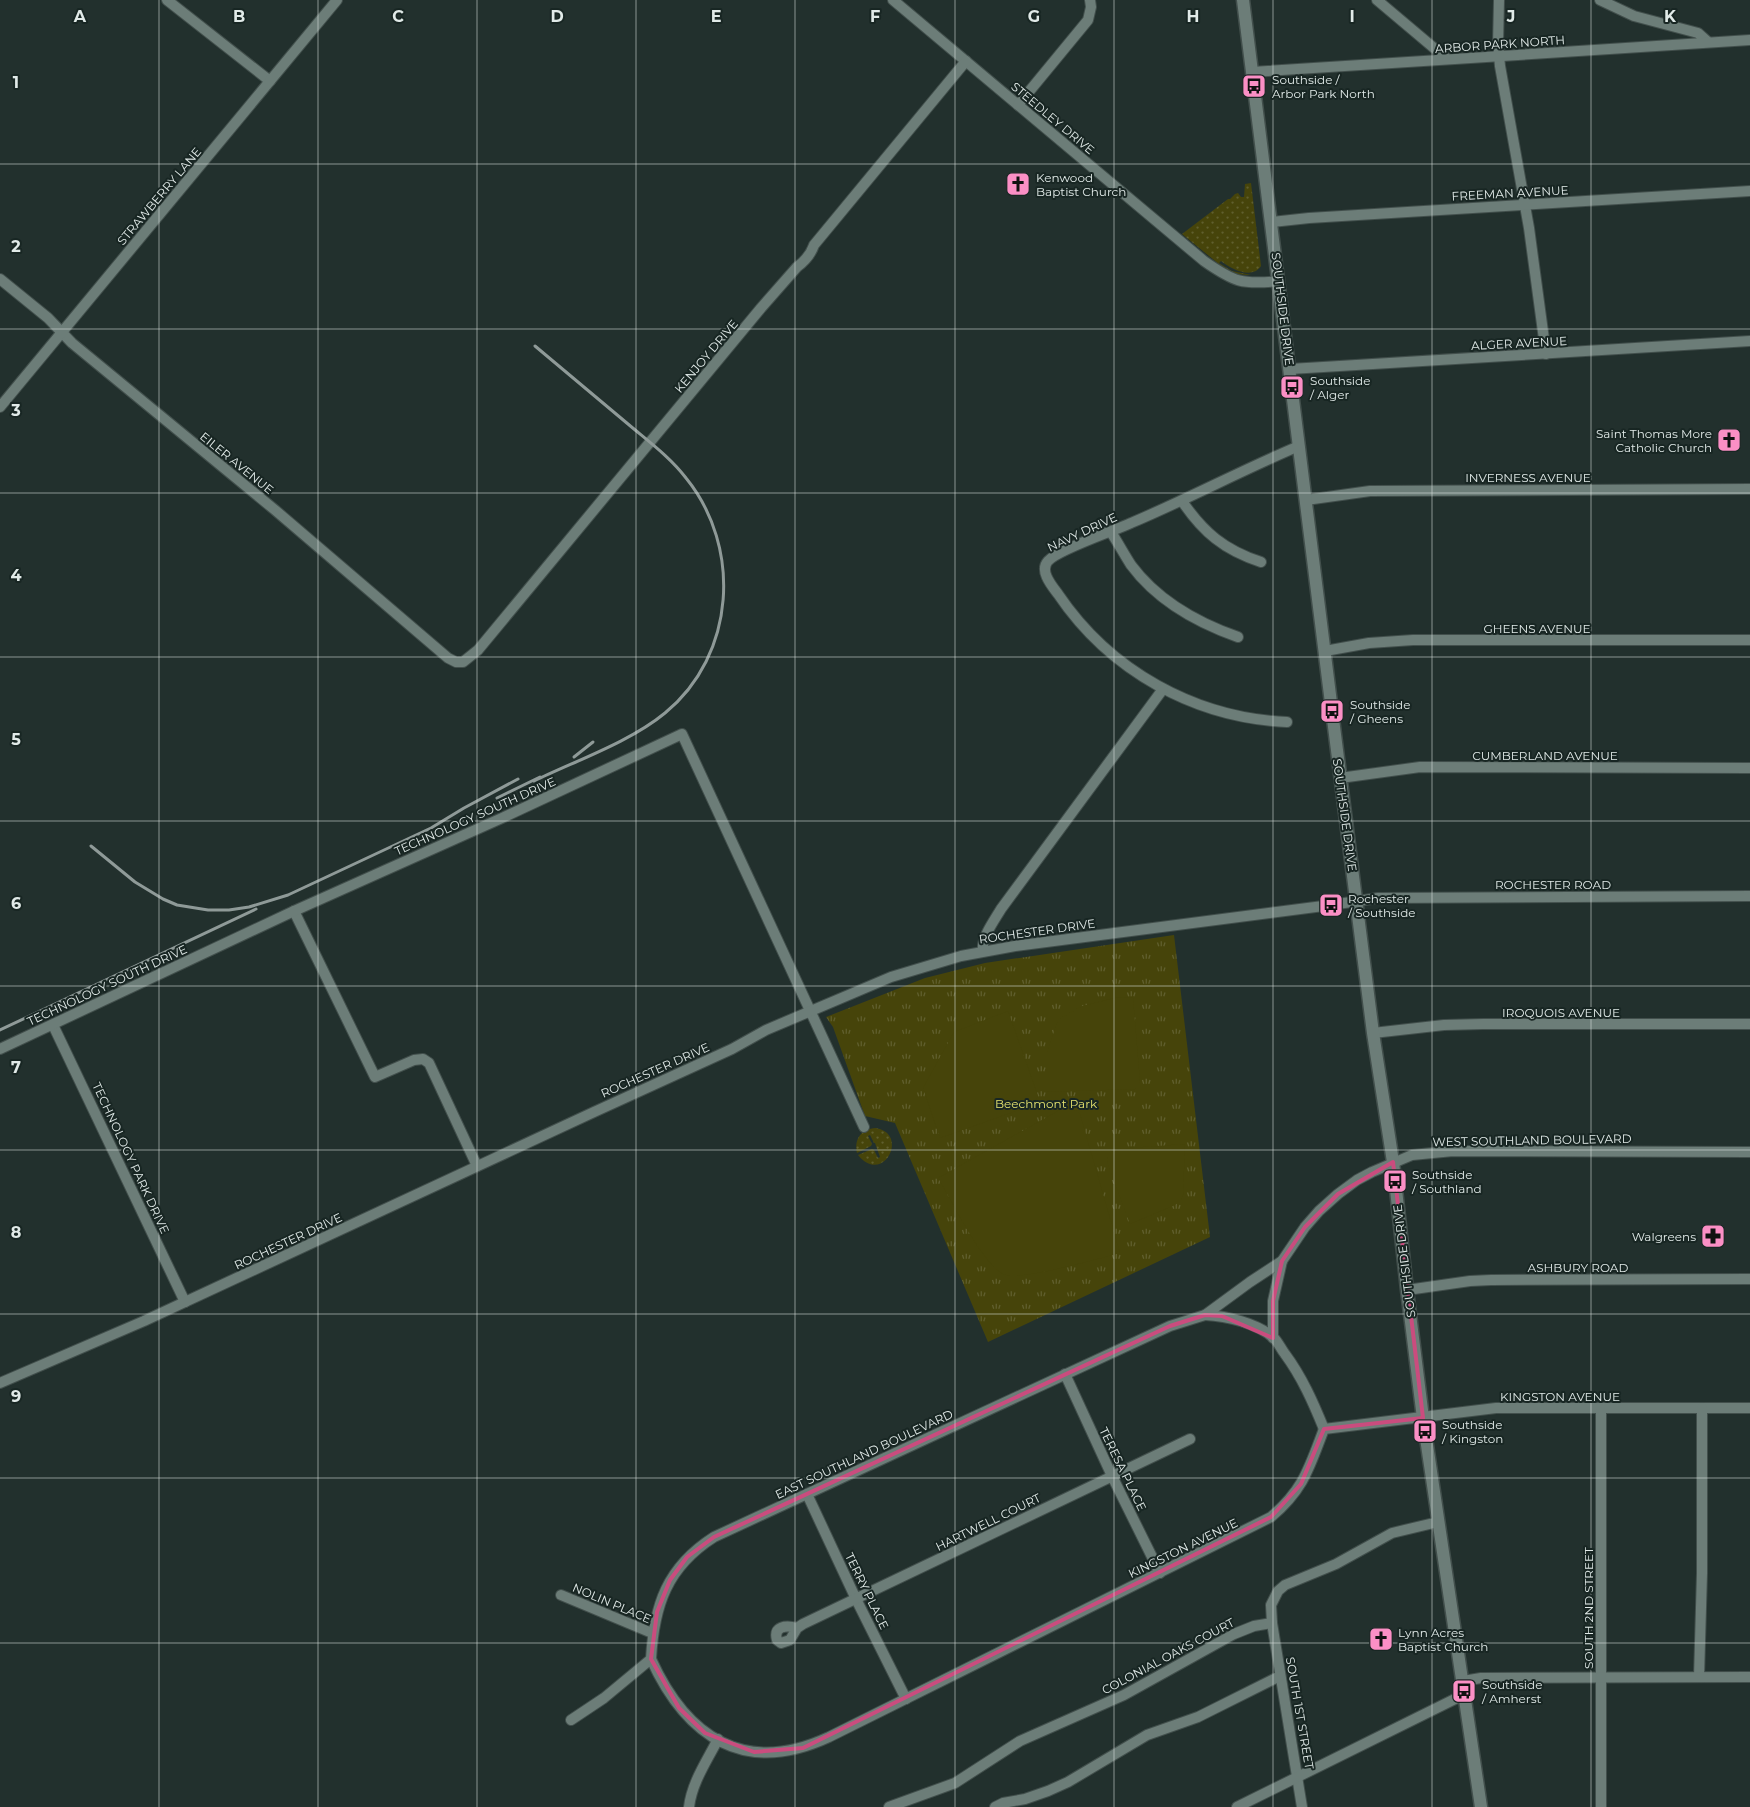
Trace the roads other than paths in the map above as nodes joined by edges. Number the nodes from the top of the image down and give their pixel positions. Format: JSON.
{"nodes":[{"id":1,"x":167,"y":0,"type":"edge"},
{"id":2,"x":338,"y":0,"type":"edge"},
{"id":3,"x":893,"y":0,"type":"edge"},
{"id":4,"x":1090,"y":0,"type":"edge"},
{"id":5,"x":1243,"y":0,"type":"edge"},
{"id":6,"x":1377,"y":0,"type":"edge"},
{"id":7,"x":1499,"y":0,"type":"edge"},
{"id":8,"x":1600,"y":0,"type":"edge"},
{"id":9,"x":1750,"y":40,"type":"edge"},
{"id":10,"x":1708,"y":42,"type":"junction"},
{"id":11,"x":1498,"y":56,"type":"junction"},
{"id":12,"x":1446,"y":59,"type":"junction"},
{"id":13,"x":966,"y":61,"type":"junction"},
{"id":14,"x":1252,"y":72,"type":"junction"},
{"id":15,"x":270,"y":81,"type":"junction"},
{"id":16,"x":1018,"y":105,"type":"junction"},
{"id":17,"x":1750,"y":191,"type":"edge"},
{"id":18,"x":1525,"y":205,"type":"junction"},
{"id":19,"x":1272,"y":222,"type":"junction"},
{"id":20,"x":0,"y":279,"type":"edge"},
{"id":21,"x":1279,"y":281,"type":"junction"},
{"id":22,"x":62,"y":332,"type":"junction"},
{"id":23,"x":1750,"y":341,"type":"edge"},
{"id":24,"x":1546,"y":354,"type":"junction"},
{"id":25,"x":1290,"y":369,"type":"junction"},
{"id":26,"x":0,"y":408,"type":"edge"},
{"id":27,"x":1299,"y":446,"type":"junction"},
{"id":28,"x":1750,"y":490,"type":"edge"},
{"id":29,"x":1182,"y":500,"type":"junction"},
{"id":30,"x":1306,"y":500,"type":"junction"},
{"id":31,"x":1111,"y":532,"type":"junction"},
{"id":32,"x":1261,"y":562,"type":"dead end"},
{"id":33,"x":1238,"y":637,"type":"dead end"},
{"id":34,"x":1750,"y":640,"type":"edge"},
{"id":35,"x":1325,"y":651,"type":"junction"},
{"id":36,"x":460,"y":662,"type":"joint"},
{"id":37,"x":1163,"y":689,"type":"junction"},
{"id":38,"x":1287,"y":722,"type":"dead end"},
{"id":39,"x":1750,"y":768,"type":"edge"},
{"id":40,"x":1340,"y":778,"type":"junction"},
{"id":41,"x":1750,"y":896,"type":"edge"},
{"id":42,"x":1357,"y":901,"type":"junction"},
{"id":43,"x":294,"y":911,"type":"junction"},
{"id":44,"x":983,"y":951,"type":"junction"},
{"id":45,"x":812,"y":1012,"type":"junction"},
{"id":46,"x":53,"y":1024,"type":"junction"},
{"id":47,"x":1750,"y":1024,"type":"edge"},
{"id":48,"x":1373,"y":1033,"type":"junction"},
{"id":49,"x":0,"y":1049,"type":"edge"},
{"id":50,"x":864,"y":1127,"type":"dead end"},
{"id":51,"x":1750,"y":1152,"type":"edge"},
{"id":52,"x":1393,"y":1162,"type":"junction"},
{"id":53,"x":477,"y":1166,"type":"junction"},
{"id":54,"x":1282,"y":1262,"type":"junction"},
{"id":55,"x":1750,"y":1280,"type":"edge"},
{"id":56,"x":1244,"y":1287,"type":"joint"},
{"id":57,"x":1407,"y":1290,"type":"junction"},
{"id":58,"x":185,"y":1302,"type":"junction"},
{"id":59,"x":1205,"y":1315,"type":"junction"},
{"id":60,"x":1274,"y":1338,"type":"junction"},
{"id":61,"x":1065,"y":1374,"type":"junction"},
{"id":62,"x":0,"y":1383,"type":"edge"},
{"id":63,"x":1601,"y":1408,"type":"junction"},
{"id":64,"x":1702,"y":1408,"type":"junction"},
{"id":65,"x":1750,"y":1408,"type":"edge"},
{"id":66,"x":1424,"y":1418,"type":"junction"},
{"id":67,"x":1324,"y":1429,"type":"junction"},
{"id":68,"x":1190,"y":1439,"type":"dead end"},
{"id":69,"x":1112,"y":1476,"type":"junction"},
{"id":70,"x":807,"y":1494,"type":"junction"},
{"id":71,"x":1438,"y":1522,"type":"junction"},
{"id":72,"x":1160,"y":1573,"type":"junction"},
{"id":73,"x":561,"y":1595,"type":"dead end"},
{"id":74,"x":856,"y":1599,"type":"junction"},
{"id":75,"x":1272,"y":1623,"type":"junction"},
{"id":76,"x":797,"y":1628,"type":"dead end"},
{"id":77,"x":652,"y":1633,"type":"junction"},
{"id":78,"x":651,"y":1659,"type":"junction"},
{"id":79,"x":1280,"y":1676,"type":"junction"},
{"id":80,"x":1601,"y":1677,"type":"junction"},
{"id":81,"x":1699,"y":1677,"type":"junction"},
{"id":82,"x":1750,"y":1677,"type":"edge"},
{"id":83,"x":1463,"y":1681,"type":"junction"},
{"id":84,"x":1465,"y":1694,"type":"junction"},
{"id":85,"x":906,"y":1699,"type":"junction"},
{"id":86,"x":571,"y":1720,"type":"dead end"},
{"id":87,"x":718,"y":1739,"type":"junction"},
{"id":88,"x":1298,"y":1777,"type":"junction"},
{"id":89,"x":689,"y":1807,"type":"edge"},
{"id":90,"x":889,"y":1807,"type":"edge"},
{"id":91,"x":994,"y":1807,"type":"edge"},
{"id":92,"x":1237,"y":1807,"type":"edge"},
{"id":93,"x":1302,"y":1807,"type":"edge"},
{"id":94,"x":1481,"y":1807,"type":"edge"},
{"id":95,"x":1601,"y":1807,"type":"edge"}],
"edges":[{"from":1,"to":15,"type":"street"},
{"from":2,"to":15,"type":"street","name":"STRAWBERRY LANE"},
{"from":3,"to":13,"type":"street","name":"STEEDLEY DRIVE"},
{"from":4,"to":16,"type":"street"},
{"from":5,"to":14,"type":"main road","name":"SOUTHSIDE DRIVE"},
{"from":6,"to":12,"type":"street"},
{"from":7,"to":11,"type":"street"},
{"from":8,"to":10,"type":"street"},
{"from":9,"to":10,"type":"street","name":"ARBOR PARK NORTH"},
{"from":10,"to":11,"type":"street","name":"ARBOR PARK NORTH"},
{"from":11,"to":12,"type":"street","name":"ARBOR PARK NORTH"},
{"from":11,"to":18,"type":"street"},
{"from":12,"to":14,"type":"street","name":"ARBOR PARK NORTH"},
{"from":13,"to":16,"type":"street","name":"STEEDLEY DRIVE"},
{"from":13,"to":36,"type":"street","name":"KENJOY DRIVE"},
{"from":14,"to":19,"type":"main road","name":"SOUTHSIDE DRIVE"},
{"from":15,"to":22,"type":"street","name":"STRAWBERRY LANE"},
{"from":16,"to":21,"type":"street","name":"STEEDLEY DRIVE"},
{"from":17,"to":18,"type":"street","name":"FREEMAN AVENUE"},
{"from":18,"to":19,"type":"street","name":"FREEMAN AVENUE"},
{"from":18,"to":24,"type":"street"},
{"from":19,"to":21,"type":"main road","name":"SOUTHSIDE DRIVE"},
{"from":20,"to":22,"type":"street","name":"EILER AVENUE"},
{"from":21,"to":25,"type":"main road","name":"SOUTHSIDE DRIVE"},
{"from":22,"to":26,"type":"street","name":"STRAWBERRY LANE"},
{"from":22,"to":36,"type":"street","name":"EILER AVENUE"},
{"from":23,"to":24,"type":"street","name":"ALGER AVENUE"},
{"from":24,"to":25,"type":"street","name":"ALGER AVENUE"},
{"from":25,"to":27,"type":"main road","name":"SOUTHSIDE DRIVE"},
{"from":27,"to":29,"type":"street","name":"NAVY DRIVE"},
{"from":27,"to":30,"type":"main road","name":"SOUTHSIDE DRIVE"},
{"from":28,"to":30,"type":"street","name":"INVERNESS AVENUE"},
{"from":29,"to":31,"type":"street","name":"NAVY DRIVE"},
{"from":29,"to":32,"type":"street"},
{"from":30,"to":35,"type":"main road","name":"SOUTHSIDE DRIVE"},
{"from":31,"to":33,"type":"street"},
{"from":31,"to":37,"type":"street","name":"NAVY DRIVE"},
{"from":34,"to":35,"type":"street","name":"GHEENS AVENUE"},
{"from":35,"to":40,"type":"main road","name":"SOUTHSIDE DRIVE"},
{"from":37,"to":38,"type":"street","name":"NAVY DRIVE"},
{"from":37,"to":44,"type":"street"},
{"from":39,"to":40,"type":"street","name":"CUMBERLAND AVENUE"},
{"from":40,"to":42,"type":"main road","name":"SOUTHSIDE DRIVE"},
{"from":41,"to":42,"type":"street","name":"ROCHESTER ROAD"},
{"from":42,"to":44,"type":"street","name":"ROCHESTER DRIVE"},
{"from":42,"to":48,"type":"main road","name":"SOUTHSIDE DRIVE"},
{"from":43,"to":45,"type":"street","name":"TECHNOLOGY SOUTH DRIVE"},
{"from":43,"to":46,"type":"street","name":"TECHNOLOGY SOUTH DRIVE"},
{"from":43,"to":53,"type":"street"},
{"from":44,"to":45,"type":"street","name":"ROCHESTER DRIVE"},
{"from":45,"to":50,"type":"street"},
{"from":45,"to":53,"type":"street","name":"ROCHESTER DRIVE"},
{"from":46,"to":49,"type":"street","name":"TECHNOLOGY SOUTH DRIVE"},
{"from":46,"to":58,"type":"street","name":"TECHNOLOGY PARK DRIVE"},
{"from":47,"to":48,"type":"street","name":"IROQUOIS AVENUE"},
{"from":48,"to":52,"type":"main road","name":"SOUTHSIDE DRIVE"},
{"from":51,"to":52,"type":"street","name":"WEST SOUTHLAND BOULEVARD"},
{"from":52,"to":54,"type":"street","name":"WEST SOUTHLAND BOULEVARD"},
{"from":52,"to":57,"type":"main road","name":"SOUTHSIDE DRIVE"},
{"from":53,"to":58,"type":"street","name":"ROCHESTER DRIVE"},
{"from":54,"to":56,"type":"street","name":"WEST SOUTHLAND BOULEVARD"},
{"from":54,"to":60,"type":"street"},
{"from":55,"to":57,"type":"street","name":"ASHBURY ROAD"},
{"from":56,"to":59,"type":"street","name":"EAST SOUTHLAND BOULEVARD"},
{"from":57,"to":66,"type":"main road","name":"SOUTHSIDE DRIVE"},
{"from":58,"to":62,"type":"street","name":"ROCHESTER DRIVE"},
{"from":59,"to":60,"type":"street"},
{"from":59,"to":61,"type":"street","name":"EAST SOUTHLAND BOULEVARD"},
{"from":60,"to":67,"type":"street"},
{"from":61,"to":69,"type":"street","name":"TERESA PLACE"},
{"from":61,"to":70,"type":"street","name":"EAST SOUTHLAND BOULEVARD"},
{"from":63,"to":64,"type":"street","name":"KINGSTON AVENUE"},
{"from":63,"to":66,"type":"street","name":"KINGSTON AVENUE"},
{"from":63,"to":80,"type":"street","name":"SOUTH 2ND STREET"},
{"from":64,"to":65,"type":"street","name":"KINGSTON AVENUE"},
{"from":64,"to":81,"type":"street"},
{"from":66,"to":67,"type":"street","name":"KINGSTON AVENUE"},
{"from":66,"to":71,"type":"main road","name":"SOUTHSIDE DRIVE"},
{"from":67,"to":72,"type":"street","name":"KINGSTON AVENUE"},
{"from":68,"to":69,"type":"street","name":"HARTWELL COURT"},
{"from":69,"to":72,"type":"street","name":"TERESA PLACE"},
{"from":69,"to":74,"type":"street","name":"HARTWELL COURT"},
{"from":70,"to":74,"type":"street","name":"TERRY PLACE"},
{"from":70,"to":77,"type":"street","name":"EAST SOUTHLAND BOULEVARD"},
{"from":71,"to":75,"type":"street"},
{"from":71,"to":83,"type":"main road","name":"SOUTHSIDE DRIVE"},
{"from":72,"to":85,"type":"street","name":"KINGSTON AVENUE"},
{"from":73,"to":77,"type":"street","name":"NOLIN PLACE"},
{"from":74,"to":76,"type":"street","name":"HARTWELL COURT"},
{"from":74,"to":85,"type":"street","name":"TERRY PLACE"},
{"from":75,"to":79,"type":"street","name":"SOUTH 1ST STREET"},
{"from":75,"to":90,"type":"street","name":"COLONIAL OAKS COURT"},
{"from":77,"to":78,"type":"street","name":"EAST SOUTHLAND BOULEVARD"},
{"from":78,"to":86,"type":"street"},
{"from":78,"to":87,"type":"street","name":"KINGSTON AVENUE"},
{"from":79,"to":88,"type":"street","name":"SOUTH 1ST STREET"},
{"from":79,"to":91,"type":"street"},
{"from":80,"to":81,"type":"street"},
{"from":80,"to":83,"type":"street"},
{"from":80,"to":95,"type":"street","name":"SOUTH 2ND STREET"},
{"from":81,"to":82,"type":"street"},
{"from":83,"to":84,"type":"main road","name":"SOUTHSIDE DRIVE"},
{"from":84,"to":88,"type":"street"},
{"from":84,"to":94,"type":"main road","name":"SOUTHSIDE DRIVE"},
{"from":85,"to":87,"type":"street","name":"KINGSTON AVENUE"},
{"from":87,"to":89,"type":"street"},
{"from":88,"to":92,"type":"street"},
{"from":88,"to":93,"type":"street","name":"SOUTH 1ST STREET"}]}
